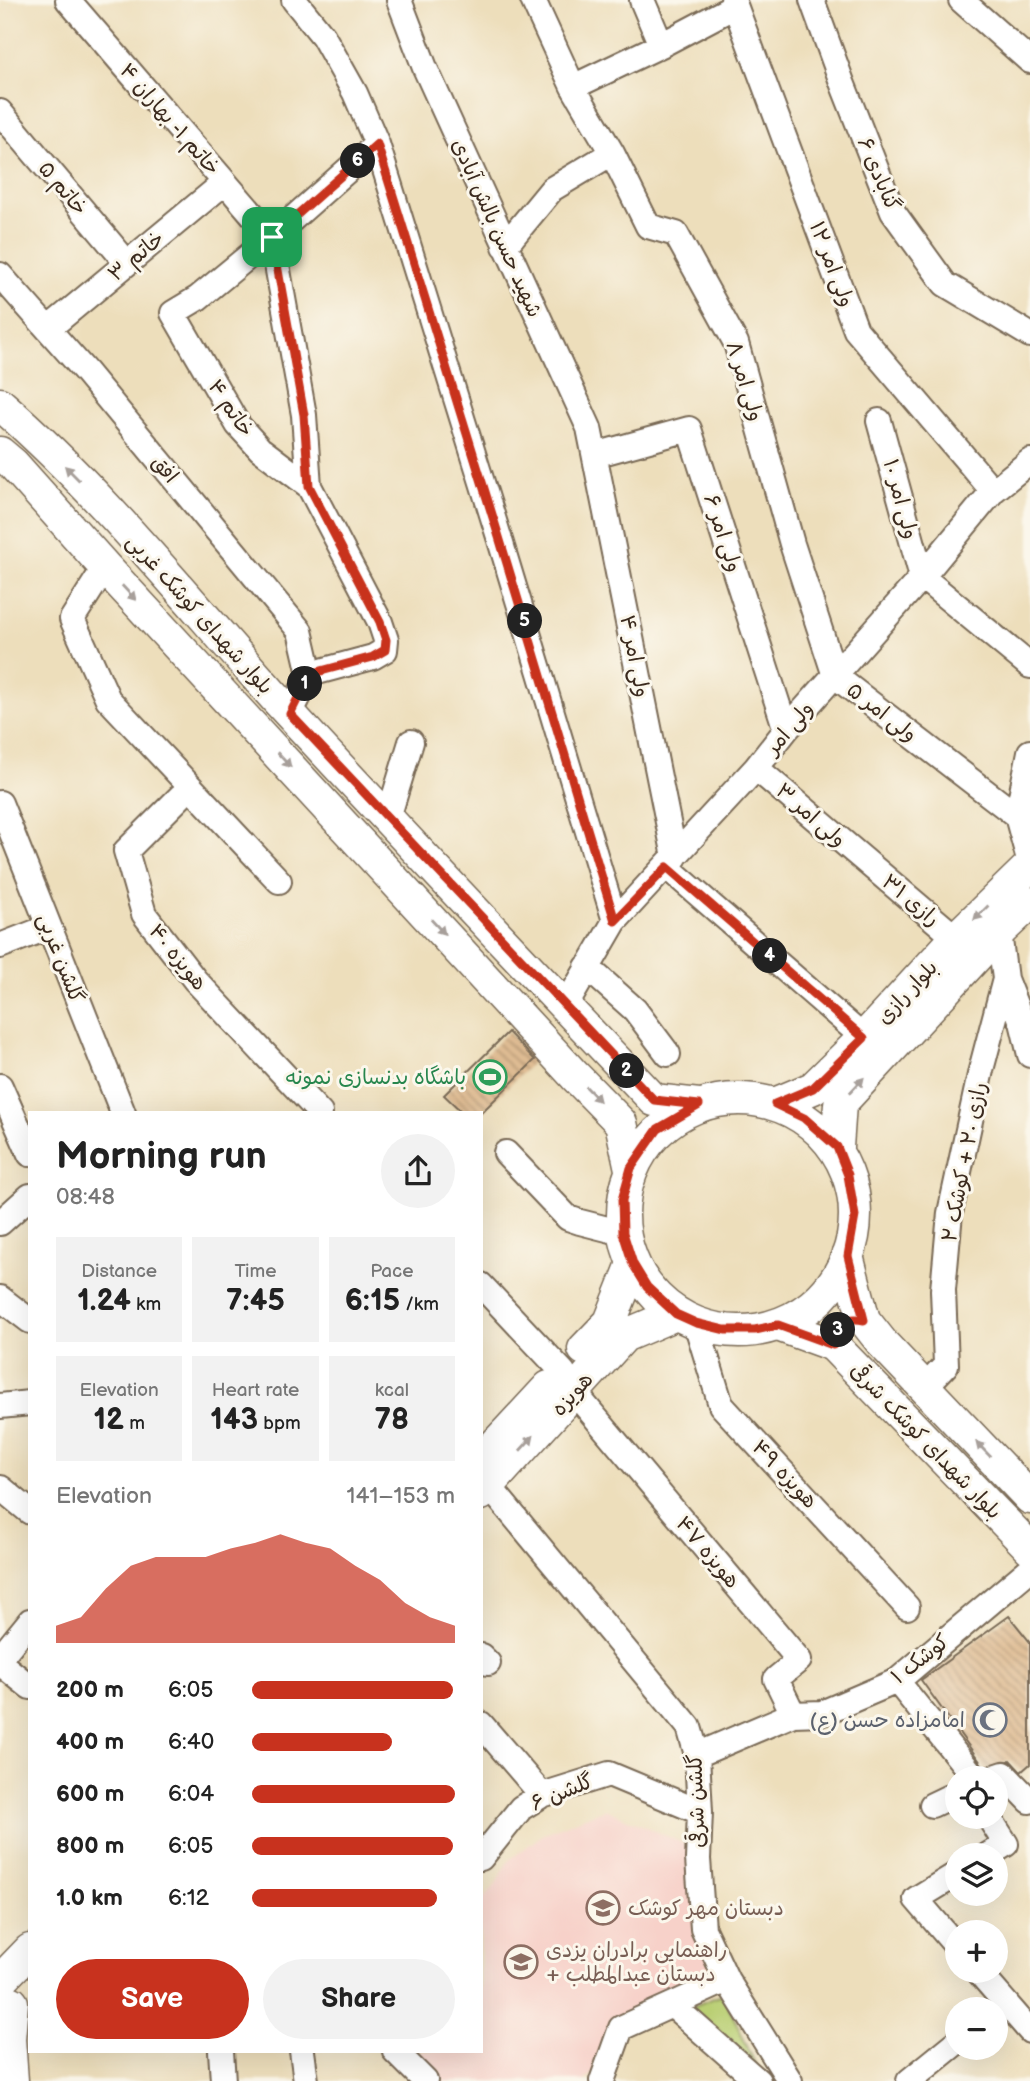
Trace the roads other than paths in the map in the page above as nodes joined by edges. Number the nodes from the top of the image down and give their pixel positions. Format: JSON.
{"nodes":[{"id":1,"x":68,"y":0,"type":"edge"},
{"id":2,"x":294,"y":0,"type":"edge"},
{"id":3,"x":399,"y":0,"type":"edge"},
{"id":4,"x":533,"y":0,"type":"edge"},
{"id":5,"x":642,"y":0,"type":"edge"},
{"id":6,"x":812,"y":0,"type":"edge"},
{"id":7,"x":961,"y":0,"type":"edge"},
{"id":8,"x":734,"y":3,"type":"edge"},
{"id":9,"x":662,"y":45,"type":"junction"},
{"id":10,"x":1030,"y":61,"type":"edge"},
{"id":11,"x":573,"y":87,"type":"junction"},
{"id":12,"x":0,"y":112,"type":"edge"},
{"id":13,"x":377,"y":144,"type":"junction"},
{"id":14,"x":612,"y":153,"type":"junction"},
{"id":15,"x":224,"y":183,"type":"junction"},
{"id":16,"x":272,"y":237,"type":"junction"},
{"id":17,"x":505,"y":246,"type":"junction"},
{"id":18,"x":127,"y":263,"type":"junction"},
{"id":19,"x":0,"y":275,"type":"edge"},
{"id":20,"x":48,"y":329,"type":"junction"},
{"id":21,"x":1030,"y":335,"type":"edge"},
{"id":22,"x":0,"y":404,"type":"edge"},
{"id":23,"x":879,"y":421,"type":"dead end"},
{"id":24,"x":0,"y":453,"type":"edge"},
{"id":25,"x":595,"y":455,"type":"junction"},
{"id":26,"x":1030,"y":461,"type":"edge"},
{"id":27,"x":309,"y":486,"type":"junction"},
{"id":28,"x":993,"y":491,"type":"junction"},
{"id":29,"x":102,"y":503,"type":"junction"},
{"id":30,"x":75,"y":533,"type":"junction"},
{"id":31,"x":105,"y":567,"type":"junction"},
{"id":32,"x":922,"y":577,"type":"junction"},
{"id":33,"x":1030,"y":666,"type":"edge"},
{"id":34,"x":310,"y":674,"type":"junction"},
{"id":35,"x":835,"y":676,"type":"junction"},
{"id":36,"x":290,"y":714,"type":"junction"},
{"id":37,"x":786,"y":730,"type":"junction"},
{"id":38,"x":411,"y":742,"type":"dead end"},
{"id":39,"x":1030,"y":751,"type":"edge"},
{"id":40,"x":756,"y":768,"type":"junction"},
{"id":41,"x":190,"y":787,"type":"junction"},
{"id":42,"x":0,"y":803,"type":"edge"},
{"id":43,"x":1017,"y":816,"type":"junction"},
{"id":44,"x":388,"y":818,"type":"junction"},
{"id":45,"x":671,"y":862,"type":"junction"},
{"id":46,"x":866,"y":862,"type":"joint"},
{"id":47,"x":1030,"y":864,"type":"edge"},
{"id":48,"x":279,"y":881,"type":"dead end"},
{"id":49,"x":1030,"y":903,"type":"edge"},
{"id":50,"x":615,"y":921,"type":"junction"},
{"id":51,"x":49,"y":927,"type":"junction"},
{"id":52,"x":999,"y":932,"type":"junction"},
{"id":53,"x":956,"y":938,"type":"junction"},
{"id":54,"x":0,"y":946,"type":"edge"},
{"id":55,"x":587,"y":967,"type":"junction"},
{"id":56,"x":1005,"y":979,"type":"junction"},
{"id":57,"x":565,"y":1007,"type":"junction"},
{"id":58,"x":864,"y":1038,"type":"junction"},
{"id":59,"x":668,"y":1054,"type":"dead end"},
{"id":60,"x":1030,"y":1055,"type":"edge"},
{"id":61,"x":0,"y":1086,"type":"edge"},
{"id":62,"x":775,"y":1104,"type":"junction"},
{"id":63,"x":699,"y":1105,"type":"junction"},
{"id":64,"x":120,"y":1111,"type":"edge"},
{"id":65,"x":318,"y":1111,"type":"edge"},
{"id":66,"x":837,"y":1147,"type":"junction"},
{"id":67,"x":28,"y":1149,"type":"edge"},
{"id":68,"x":506,"y":1153,"type":"dead end"},
{"id":69,"x":631,"y":1168,"type":"junction"},
{"id":70,"x":28,"y":1198,"type":"edge"},
{"id":71,"x":0,"y":1223,"type":"edge"},
{"id":72,"x":623,"y":1233,"type":"junction"},
{"id":73,"x":848,"y":1256,"type":"junction"},
{"id":74,"x":633,"y":1264,"type":"junction"},
{"id":75,"x":483,"y":1287,"type":"edge"},
{"id":76,"x":0,"y":1298,"type":"edge"},
{"id":77,"x":686,"y":1318,"type":"junction"},
{"id":78,"x":28,"y":1319,"type":"edge"},
{"id":79,"x":864,"y":1320,"type":"junction"},
{"id":80,"x":778,"y":1325,"type":"junction"},
{"id":81,"x":833,"y":1345,"type":"junction"},
{"id":82,"x":568,"y":1382,"type":"junction"},
{"id":83,"x":925,"y":1387,"type":"junction"},
{"id":84,"x":28,"y":1403,"type":"edge"},
{"id":85,"x":0,"y":1406,"type":"edge"},
{"id":86,"x":484,"y":1480,"type":"edge"},
{"id":87,"x":1,"y":1488,"type":"edge"},
{"id":88,"x":1030,"y":1498,"type":"edge"},
{"id":89,"x":28,"y":1510,"type":"edge"},
{"id":90,"x":1030,"y":1548,"type":"edge"},
{"id":91,"x":1030,"y":1569,"type":"edge"},
{"id":92,"x":907,"y":1607,"type":"dead end"},
{"id":93,"x":28,"y":1624,"type":"edge"},
{"id":94,"x":0,"y":1660,"type":"edge"},
{"id":95,"x":897,"y":1681,"type":"junction"},
{"id":96,"x":28,"y":1685,"type":"edge"},
{"id":97,"x":793,"y":1714,"type":"junction"},
{"id":98,"x":483,"y":1726,"type":"edge"},
{"id":99,"x":697,"y":1755,"type":"junction"},
{"id":100,"x":965,"y":1766,"type":"edge"},
{"id":101,"x":1008,"y":1778,"type":"edge"},
{"id":102,"x":542,"y":1795,"type":"junction"},
{"id":103,"x":945,"y":1799,"type":"edge"},
{"id":104,"x":1030,"y":1801,"type":"edge"},
{"id":105,"x":932,"y":1805,"type":"dead end"},
{"id":106,"x":700,"y":1812,"type":"junction"},
{"id":107,"x":483,"y":1856,"type":"edge"},
{"id":108,"x":945,"y":1881,"type":"edge"},
{"id":109,"x":945,"y":1933,"type":"edge"},
{"id":110,"x":28,"y":1954,"type":"edge"},
{"id":111,"x":727,"y":1980,"type":"junction"},
{"id":112,"x":7,"y":1991,"type":"edge"},
{"id":113,"x":672,"y":2005,"type":"junction"},
{"id":114,"x":1008,"y":2014,"type":"edge"},
{"id":115,"x":1030,"y":2031,"type":"edge"},
{"id":116,"x":945,"y":2052,"type":"edge"},
{"id":117,"x":221,"y":2053,"type":"edge"},
{"id":118,"x":302,"y":2053,"type":"edge"},
{"id":119,"x":397,"y":2053,"type":"edge"},
{"id":120,"x":12,"y":2081,"type":"edge"},
{"id":121,"x":223,"y":2081,"type":"edge"},
{"id":122,"x":306,"y":2081,"type":"edge"},
{"id":123,"x":425,"y":2081,"type":"edge"},
{"id":124,"x":602,"y":2081,"type":"edge"},
{"id":125,"x":758,"y":2081,"type":"edge"},
{"id":126,"x":790,"y":2081,"type":"edge"},
{"id":127,"x":909,"y":2081,"type":"edge"}],
"edges":[{"from":1,"to":15,"type":"street","name":"خاتم ۱- بهاران ۴"},
{"from":2,"to":13,"type":"street"},
{"from":3,"to":17,"type":"street","name":"شهید حسن بالش آبادی"},
{"from":4,"to":11,"type":"street","name":"ولی امر ۸"},
{"from":5,"to":9,"type":"street"},
{"from":6,"to":21,"type":"street","name":"گنابادی ۶"},
{"from":7,"to":10,"type":"street"},
{"from":8,"to":9,"type":"street"},
{"from":8,"to":28,"type":"street","name":"ولی امر ۱۲"},
{"from":9,"to":11,"type":"street"},
{"from":11,"to":14,"type":"street","name":"ولی امر ۸"},
{"from":12,"to":18,"type":"street","name":"خاتم ۵"},
{"from":13,"to":16,"type":"street"},
{"from":13,"to":50,"type":"street"},
{"from":14,"to":17,"type":"street"},
{"from":14,"to":35,"type":"street","name":"ولی امر ۸"},
{"from":15,"to":16,"type":"street","name":"خاتم ۱- بهاران ۴"},
{"from":15,"to":18,"type":"street","name":"خاتم ۳"},
{"from":16,"to":27,"type":"street"},
{"from":16,"to":27,"type":"street","name":"خاتم ۴"},
{"from":17,"to":25,"type":"street","name":"شهید حسن بالش آبادی"},
{"from":18,"to":20,"type":"street","name":"خاتم ۳"},
{"from":19,"to":20,"type":"street","name":"افق"},
{"from":20,"to":34,"type":"street","name":"افق"},
{"from":29,"to":22,"type":"main road","name":"بلوار شهدای کوشک غربی","one_way":true},
{"from":23,"to":32,"type":"street","name":"ولی امر ۱۰"},
{"from":24,"to":30,"type":"main road","name":"بلوار شهدای کوشک غربی"},
{"from":25,"to":37,"type":"street","name":"ولی امر ۶"},
{"from":25,"to":45,"type":"street","name":"ولی امر ۴"},
{"from":26,"to":28,"type":"street","name":"ولی امر"},
{"from":27,"to":34,"type":"street"},
{"from":28,"to":32,"type":"street","name":"ولی امر"},
{"from":29,"to":30,"type":"main road"},
{"from":29,"to":36,"type":"main road","name":"بلوار شهدای کوشک غربی"},
{"from":30,"to":31,"type":"main road","name":"بلوار شهدای کوشک غربی"},
{"from":31,"to":41,"type":"street"},
{"from":31,"to":69,"type":"main road","name":"بلوار شهدای کوشک غربی","one_way":true},
{"from":32,"to":33,"type":"street"},
{"from":32,"to":35,"type":"street","name":"ولی امر"},
{"from":34,"to":36,"type":"street"},
{"from":35,"to":37,"type":"street","name":"ولی امر"},
{"from":35,"to":43,"type":"street","name":"ولی امر ۵"},
{"from":36,"to":44,"type":"main road","name":"بلوار شهدای کوشک غربی"},
{"from":37,"to":40,"type":"street","name":"ولی امر"},
{"from":38,"to":44,"type":"street"},
{"from":39,"to":43,"type":"street"},
{"from":40,"to":45,"type":"street","name":"ولی امر"},
{"from":40,"to":46,"type":"street","name":"ولی امر ۳"},
{"from":41,"to":48,"type":"street"},
{"from":41,"to":65,"type":"street","name":"هویزه ۴۰"},
{"from":42,"to":51,"type":"street","name":"گلشن غربی"},
{"from":43,"to":47,"type":"street"},
{"from":44,"to":57,"type":"main road","name":"بلوار شهدای کوشک غربی"},
{"from":45,"to":50,"type":"street","name":"ولی امر"},
{"from":45,"to":58,"type":"street"},
{"from":46,"to":53,"type":"street","name":"رازی ۳۱"},
{"from":47,"to":53,"type":"main road","name":"بلوار رازی","one_way":true},
{"from":49,"to":52,"type":"main road","name":"بلوار رازی"},
{"from":50,"to":55,"type":"street","name":"ولی امر"},
{"from":51,"to":54,"type":"street"},
{"from":51,"to":64,"type":"street","name":"گلشن غربی"},
{"from":52,"to":56,"type":"street","name":"رازی ۲۰ + کوشک ۲"},
{"from":66,"to":52,"type":"main road","name":"بلوار رازی","one_way":true},
{"from":53,"to":58,"type":"main road","name":"بلوار رازی"},
{"from":55,"to":57,"type":"street","name":"ولی امر"},
{"from":55,"to":59,"type":"street"},
{"from":56,"to":60,"type":"street"},
{"from":56,"to":83,"type":"street","name":"رازی ۲۰ + کوشک ۲"},
{"from":57,"to":63,"type":"main road","name":"بلوار شهدای کوشک غربی"},
{"from":58,"to":62,"type":"main road","name":"بلوار رازی"},
{"from":61,"to":67,"type":"street"},
{"from":62,"to":63,"type":"main road"},
{"from":62,"to":66,"type":"main road"},
{"from":63,"to":69,"type":"main road"},
{"from":66,"to":73,"type":"main road"},
{"from":68,"to":72,"type":"street"},
{"from":69,"to":72,"type":"main road"},
{"from":70,"to":71,"type":"street"},
{"from":72,"to":74,"type":"main road"},
{"from":73,"to":79,"type":"main road","name":"بلوار شهدای کوشک شرقی"},
{"from":73,"to":80,"type":"main road"},
{"from":74,"to":77,"type":"main road"},
{"from":74,"to":82,"type":"main road","name":"هویزه"},
{"from":75,"to":82,"type":"street"},
{"from":76,"to":78,"type":"street"},
{"from":77,"to":80,"type":"main road"},
{"from":77,"to":82,"type":"main road","name":"هویزه"},
{"from":77,"to":92,"type":"street","name":"هویزه ۴۹"},
{"from":79,"to":81,"type":"main road"},
{"from":79,"to":83,"type":"main road","name":"بلوار شهدای کوشک شرقی"},
{"from":80,"to":81,"type":"main road","name":"بلوار شهدای کوشک شرقی"},
{"from":81,"to":90,"type":"main road","name":"بلوار شهدای کوشک شرقی"},
{"from":82,"to":86,"type":"main road","name":"هویزه"},
{"from":82,"to":97,"type":"street","name":"هویزه ۴۷"},
{"from":88,"to":83,"type":"main road","name":"بلوار شهدای کوشک شرقی","one_way":true},
{"from":84,"to":85,"type":"street"},
{"from":86,"to":99,"type":"street","name":"گلشن شرقی"},
{"from":87,"to":89,"type":"street"},
{"from":91,"to":95,"type":"street","name":"کوشک ۱"},
{"from":93,"to":94,"type":"street"},
{"from":94,"to":96,"type":"street"},
{"from":95,"to":97,"type":"street","name":"کوشک ۱"},
{"from":95,"to":100,"type":"street"},
{"from":97,"to":99,"type":"street","name":"کوشک ۱"},
{"from":98,"to":102,"type":"street"},
{"from":99,"to":106,"type":"street","name":"گلشن شرقی"},
{"from":101,"to":104,"type":"street"},
{"from":102,"to":106,"type":"street","name":"گلشن ۶"},
{"from":102,"to":107,"type":"street","name":"گلشن ۶"},
{"from":103,"to":105,"type":"street"},
{"from":106,"to":111,"type":"street","name":"گلشن شرقی"},
{"from":108,"to":109,"type":"street"},
{"from":110,"to":112,"type":"main road"},
{"from":111,"to":113,"type":"street"},
{"from":111,"to":126,"type":"street","name":"گلشن شرقی"},
{"from":112,"to":120,"type":"main road"},
{"from":113,"to":124,"type":"street"},
{"from":113,"to":125,"type":"street"},
{"from":114,"to":115,"type":"street"},
{"from":116,"to":127,"type":"street"},
{"from":117,"to":121,"type":"street"},
{"from":118,"to":122,"type":"street"},
{"from":119,"to":123,"type":"street"}]}
